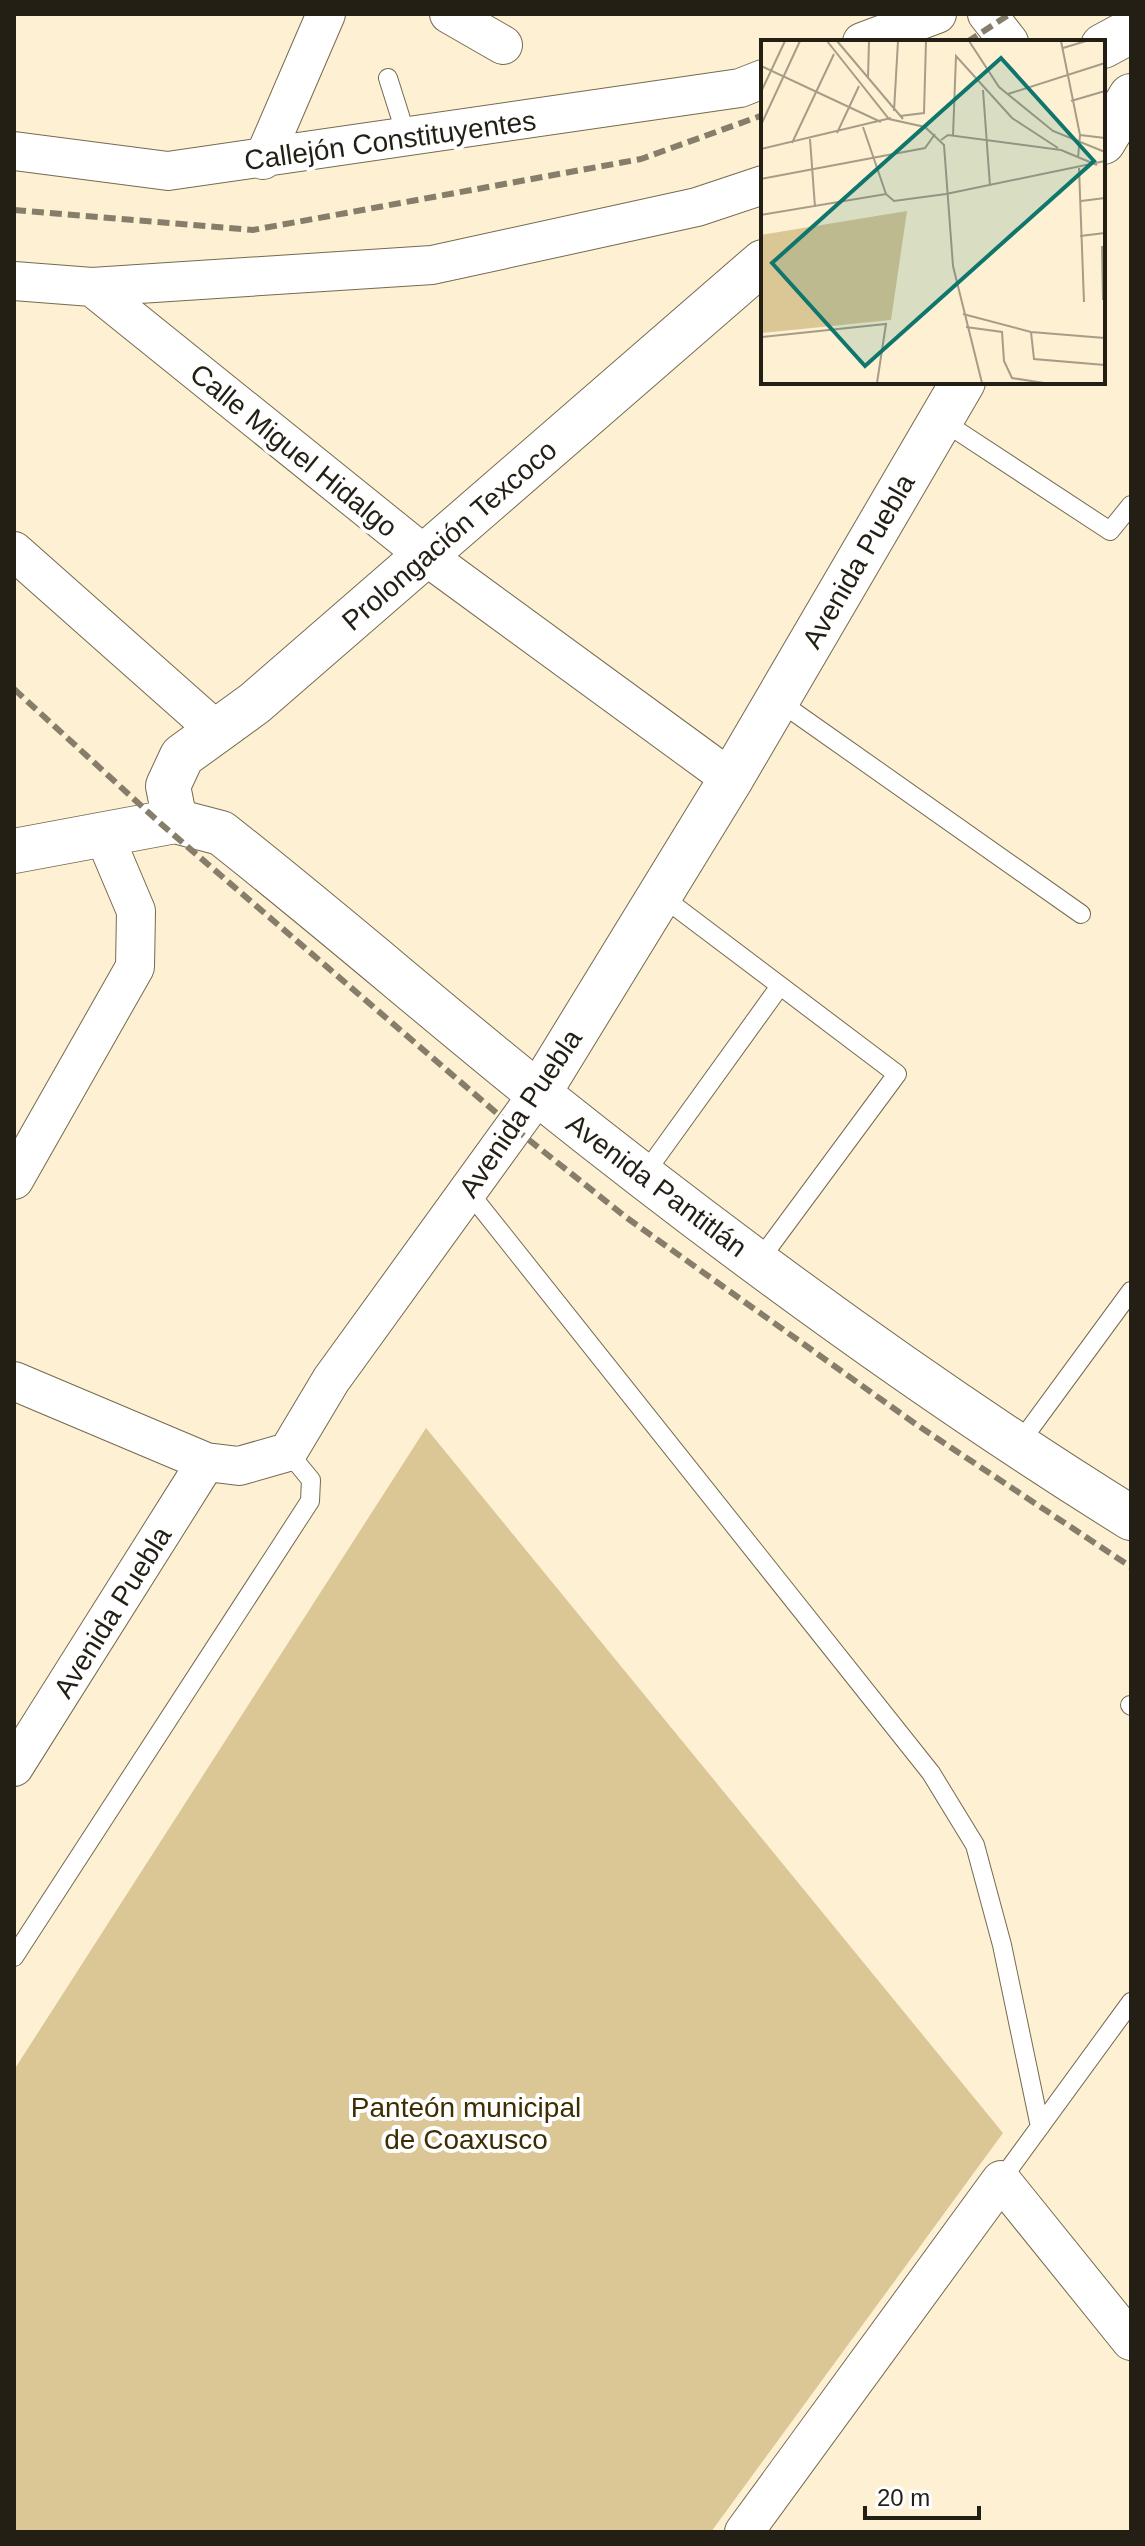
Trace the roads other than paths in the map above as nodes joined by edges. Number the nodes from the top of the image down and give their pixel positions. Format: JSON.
{"nodes":[{"id":1,"x":326,"y":14,"type":"edge"},
{"id":2,"x":449,"y":14,"type":"edge"},
{"id":3,"x":937,"y":14,"type":"edge"},
{"id":4,"x":987,"y":14,"type":"edge"},
{"id":5,"x":1131,"y":31,"type":"edge"},
{"id":6,"x":867,"y":40,"type":"edge"},
{"id":7,"x":1007,"y":40,"type":"edge"},
{"id":8,"x":503,"y":45,"type":"dead end"},
{"id":9,"x":1105,"y":45,"type":"edge"},
{"id":10,"x":388,"y":78,"type":"dead end"},
{"id":11,"x":761,"y":80,"type":"edge"},
{"id":12,"x":407,"y":138,"type":"junction"},
{"id":13,"x":14,"y":151,"type":"edge"},
{"id":14,"x":263,"y":160,"type":"junction"},
{"id":15,"x":761,"y":186,"type":"edge"},
{"id":16,"x":761,"y":264,"type":"edge"},
{"id":17,"x":14,"y":281,"type":"edge"},
{"id":18,"x":92,"y":287,"type":"junction"},
{"id":19,"x":962,"y":384,"type":"edge"},
{"id":20,"x":941,"y":420,"type":"junction"},
{"id":21,"x":1131,"y":505,"type":"edge"},
{"id":22,"x":14,"y":551,"type":"edge"},
{"id":23,"x":426,"y":556,"type":"junction"},
{"id":24,"x":777,"y":700,"type":"junction"},
{"id":25,"x":217,"y":731,"type":"junction"},
{"id":26,"x":731,"y":779,"type":"junction"},
{"id":27,"x":175,"y":821,"type":"junction"},
{"id":28,"x":103,"y":833,"type":"junction"},
{"id":29,"x":14,"y":851,"type":"edge"},
{"id":30,"x":660,"y":895,"type":"junction"},
{"id":31,"x":1081,"y":914,"type":"dead end"},
{"id":32,"x":780,"y":986,"type":"junction"},
{"id":33,"x":538,"y":1094,"type":"junction"},
{"id":34,"x":643,"y":1176,"type":"junction"},
{"id":35,"x":14,"y":1180,"type":"edge"},
{"id":36,"x":468,"y":1191,"type":"junction"},
{"id":37,"x":758,"y":1262,"type":"junction"},
{"id":38,"x":1131,"y":1291,"type":"edge"},
{"id":39,"x":14,"y":1381,"type":"edge"},
{"id":40,"x":1016,"y":1447,"type":"junction"},
{"id":41,"x":288,"y":1452,"type":"junction"},
{"id":42,"x":206,"y":1462,"type":"junction"},
{"id":43,"x":1131,"y":1518,"type":"edge"},
{"id":44,"x":14,"y":1767,"type":"edge"},
{"id":45,"x":14,"y":1957,"type":"edge"},
{"id":46,"x":1131,"y":2002,"type":"edge"},
{"id":47,"x":1040,"y":2127,"type":"junction"},
{"id":48,"x":1001,"y":2180,"type":"junction"},
{"id":49,"x":1131,"y":2341,"type":"edge"},
{"id":50,"x":744,"y":2532,"type":"edge"}],
"edges":[{"from":1,"to":14,"type":"street"},
{"from":2,"to":8,"type":"street"},
{"from":3,"to":6,"type":"street"},
{"from":4,"to":7,"type":"street"},
{"from":5,"to":9,"type":"main road"},
{"from":10,"to":12,"type":"lane"},
{"from":11,"to":12,"type":"street","name":"Callejón Constituyentes"},
{"from":12,"to":14,"type":"street","name":"Callejón Constituyentes"},
{"from":13,"to":14,"type":"street","name":"Callejón Constituyentes"},
{"from":15,"to":18,"type":"street"},
{"from":16,"to":23,"type":"main road","name":"Prolongación Texcoco"},
{"from":17,"to":18,"type":"street"},
{"from":18,"to":23,"type":"street","name":"Calle Miguel Hidalgo"},
{"from":19,"to":20,"type":"main road","name":"Avenida Puebla"},
{"from":20,"to":21,"type":"lane"},
{"from":20,"to":24,"type":"main road","name":"Avenida Puebla"},
{"from":22,"to":25,"type":"street"},
{"from":23,"to":25,"type":"main road","name":"Prolongación Texcoco"},
{"from":23,"to":26,"type":"street","name":"Calle Miguel Hidalgo"},
{"from":24,"to":26,"type":"main road","name":"Avenida Puebla"},
{"from":24,"to":31,"type":"lane"},
{"from":25,"to":27,"type":"main road","name":"Prolongación Texcoco"},
{"from":26,"to":30,"type":"main road","name":"Avenida Puebla"},
{"from":27,"to":28,"type":"main road","name":"Avenida Pantitlán"},
{"from":27,"to":33,"type":"main road","name":"Avenida Pantitlán"},
{"from":28,"to":29,"type":"main road","name":"Avenida Pantitlán"},
{"from":28,"to":35,"type":"street"},
{"from":30,"to":32,"type":"lane"},
{"from":30,"to":33,"type":"main road","name":"Avenida Puebla"},
{"from":32,"to":34,"type":"lane"},
{"from":32,"to":37,"type":"lane"},
{"from":33,"to":34,"type":"main road","name":"Avenida Pantitlán"},
{"from":33,"to":36,"type":"street","name":"Avenida Puebla"},
{"from":34,"to":37,"type":"main road","name":"Avenida Pantitlán"},
{"from":36,"to":41,"type":"street","name":"Avenida Puebla"},
{"from":36,"to":47,"type":"lane"},
{"from":37,"to":40,"type":"main road","name":"Avenida Pantitlán"},
{"from":38,"to":40,"type":"lane"},
{"from":39,"to":42,"type":"street"},
{"from":40,"to":43,"type":"main road","name":"Avenida Pantitlán"},
{"from":41,"to":42,"type":"street"},
{"from":41,"to":45,"type":"lane"},
{"from":42,"to":44,"type":"street","name":"Avenida Puebla"},
{"from":46,"to":47,"type":"lane"},
{"from":47,"to":48,"type":"lane"},
{"from":48,"to":49,"type":"street"},
{"from":48,"to":50,"type":"street"}]}
